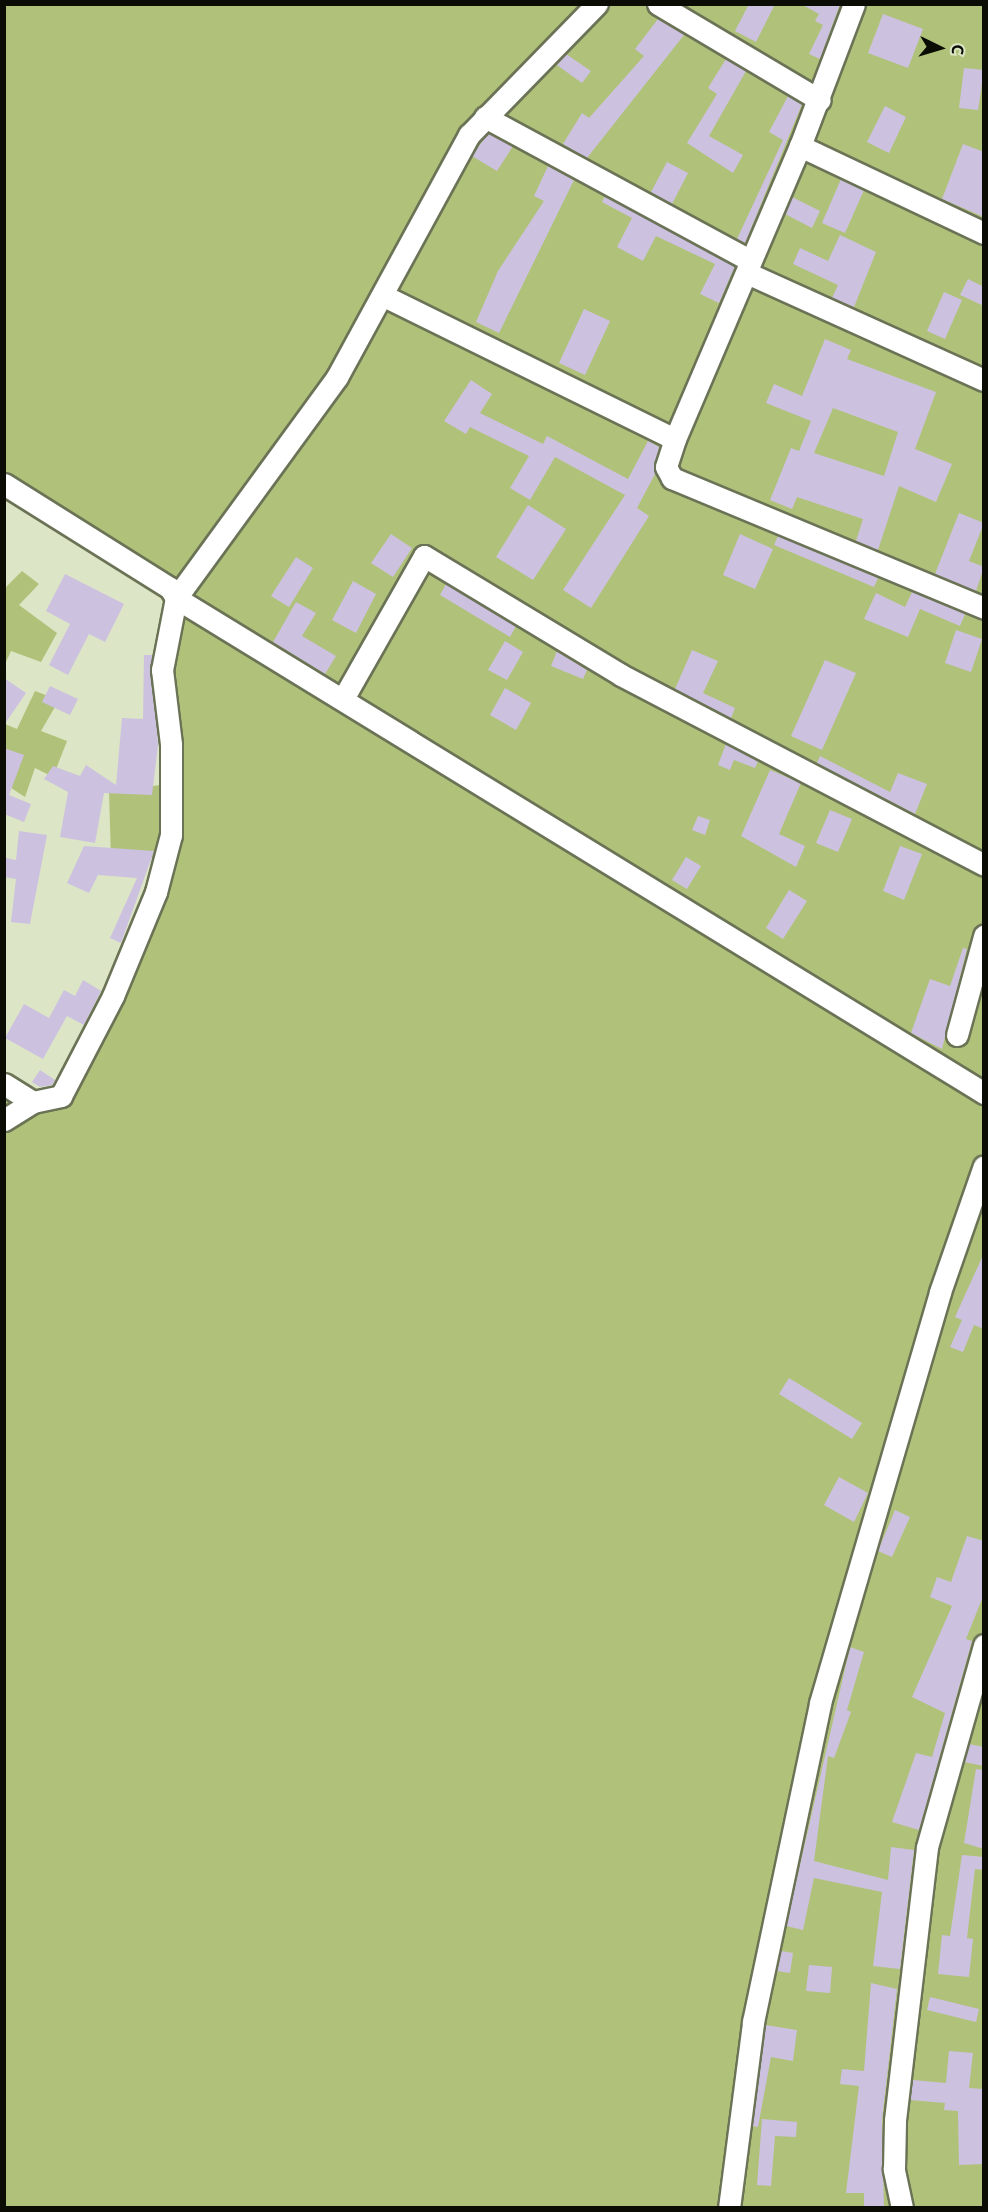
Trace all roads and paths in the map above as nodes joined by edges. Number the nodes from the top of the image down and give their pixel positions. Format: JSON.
{"nodes":[{"id":1,"x":597,"y":4,"type":"edge"},
{"id":2,"x":658,"y":4,"type":"edge"},
{"id":3,"x":854,"y":4,"type":"edge"},
{"id":4,"x":820,"y":100,"type":"junction"},
{"id":5,"x":485,"y":117,"type":"junction"},
{"id":6,"x":800,"y":146,"type":"junction"},
{"id":7,"x":984,"y":233,"type":"edge"},
{"id":8,"x":749,"y":266,"type":"junction"},
{"id":9,"x":384,"y":296,"type":"junction"},
{"id":10,"x":984,"y":380,"type":"edge"},
{"id":11,"x":675,"y":439,"type":"junction"},
{"id":12,"x":4,"y":484,"type":"edge"},
{"id":13,"x":176,"y":598,"type":"junction"},
{"id":14,"x":984,"y":608,"type":"edge"},
{"id":15,"x":344,"y":697,"type":"junction"},
{"id":16,"x":984,"y":865,"type":"edge"},
{"id":17,"x":984,"y":936,"type":"edge"},
{"id":18,"x":957,"y":1035,"type":"dead end"},
{"id":19,"x":4,"y":1084,"type":"edge"},
{"id":20,"x":984,"y":1093,"type":"edge"},
{"id":21,"x":33,"y":1102,"type":"junction"},
{"id":22,"x":4,"y":1120,"type":"edge"},
{"id":23,"x":984,"y":1166,"type":"edge"},
{"id":24,"x":984,"y":1645,"type":"edge"},
{"id":25,"x":729,"y":2208,"type":"edge"},
{"id":26,"x":902,"y":2208,"type":"edge"}],
"edges":[{"from":1,"to":5,"type":"street"},
{"from":2,"to":4,"type":"street"},
{"from":3,"to":4,"type":"street"},
{"from":4,"to":6,"type":"street"},
{"from":5,"to":8,"type":"street"},
{"from":5,"to":9,"type":"street"},
{"from":6,"to":7,"type":"street"},
{"from":6,"to":8,"type":"street"},
{"from":8,"to":10,"type":"street"},
{"from":8,"to":11,"type":"street"},
{"from":9,"to":11,"type":"street"},
{"from":9,"to":13,"type":"street"},
{"from":11,"to":14,"type":"street"},
{"from":12,"to":13,"type":"street"},
{"from":13,"to":15,"type":"street"},
{"from":13,"to":21,"type":"street"},
{"from":15,"to":16,"type":"street"},
{"from":15,"to":20,"type":"street"},
{"from":17,"to":18,"type":"street"},
{"from":19,"to":21,"type":"street"},
{"from":21,"to":22,"type":"street"},
{"from":23,"to":25,"type":"street"},
{"from":24,"to":26,"type":"street"}]}
